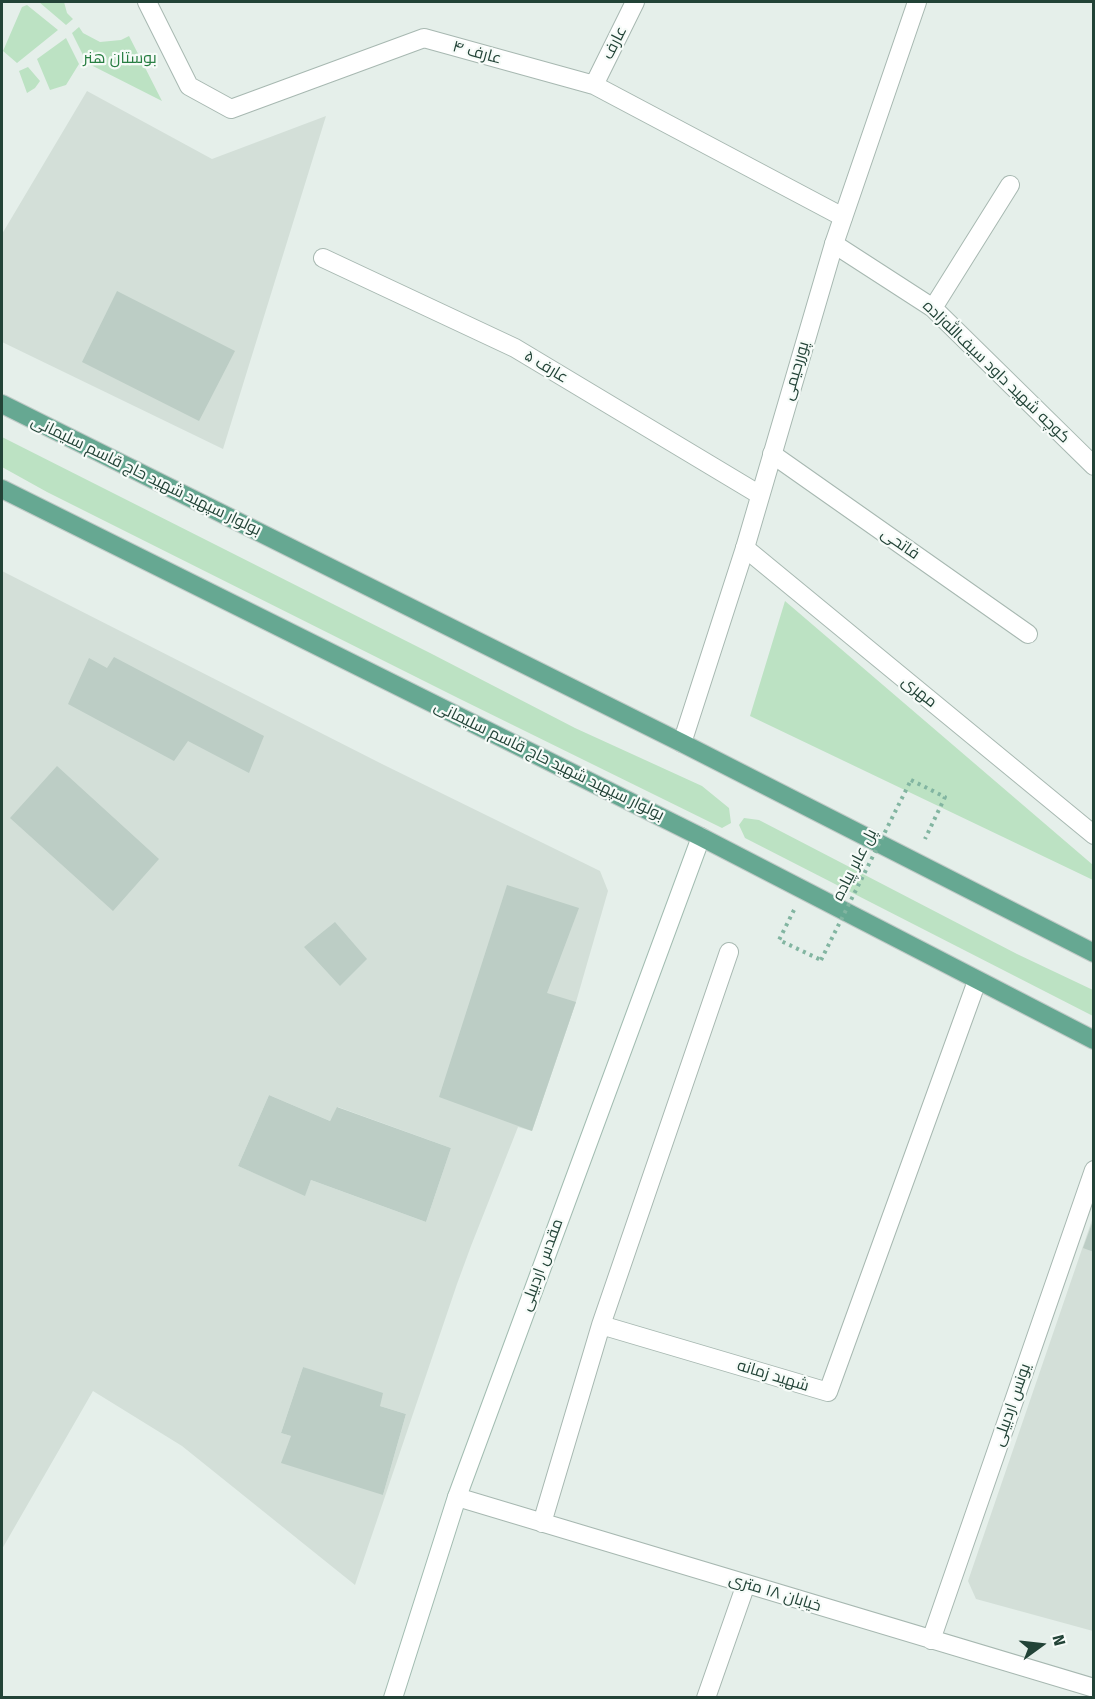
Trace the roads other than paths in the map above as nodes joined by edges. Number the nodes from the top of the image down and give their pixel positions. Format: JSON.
{"nodes":[{"id":1,"x":147,"y":2,"type":"edge"},
{"id":2,"x":635,"y":2,"type":"edge"},
{"id":3,"x":917,"y":2,"type":"edge"},
{"id":4,"x":594,"y":85,"type":"junction"},
{"id":5,"x":1010,"y":184,"type":"dead end"},
{"id":6,"x":843,"y":217,"type":"junction"},
{"id":7,"x":834,"y":244,"type":"junction"},
{"id":8,"x":323,"y":258,"type":"dead end"},
{"id":9,"x":933,"y":308,"type":"junction"},
{"id":10,"x":2,"y":404,"type":"edge"},
{"id":11,"x":772,"y":454,"type":"junction"},
{"id":12,"x":1094,"y":466,"type":"edge"},
{"id":13,"x":2,"y":489,"type":"edge"},
{"id":14,"x":760,"y":495,"type":"junction"},
{"id":15,"x":745,"y":548,"type":"junction"},
{"id":16,"x":1028,"y":634,"type":"dead end"},
{"id":17,"x":682,"y":743,"type":"junction"},
{"id":18,"x":1094,"y":835,"type":"edge"},
{"id":19,"x":700,"y":837,"type":"junction"},
{"id":20,"x":729,"y":952,"type":"dead end"},
{"id":21,"x":1094,"y":953,"type":"edge"},
{"id":22,"x":977,"y":981,"type":"junction"},
{"id":23,"x":1094,"y":1040,"type":"edge"},
{"id":24,"x":1094,"y":1170,"type":"edge"},
{"id":25,"x":601,"y":1325,"type":"junction"},
{"id":26,"x":457,"y":1497,"type":"junction"},
{"id":27,"x":542,"y":1523,"type":"junction"},
{"id":28,"x":746,"y":1584,"type":"junction"},
{"id":29,"x":931,"y":1640,"type":"junction"},
{"id":30,"x":1094,"y":1688,"type":"edge"},
{"id":31,"x":393,"y":1698,"type":"edge"},
{"id":32,"x":706,"y":1698,"type":"edge"}],
"edges":[{"from":1,"to":4,"type":"street","name":"عارف ۴"},
{"from":2,"to":4,"type":"street","name":"عارف"},
{"from":3,"to":6,"type":"street","name":"پوررحیمی"},
{"from":4,"to":6,"type":"street","name":"عارف ۴"},
{"from":5,"to":9,"type":"street"},
{"from":6,"to":7,"type":"street","name":"پوررحیمی"},
{"from":7,"to":9,"type":"street","name":"کوچه شهید داود سیف‌الله‌زاده"},
{"from":7,"to":11,"type":"street","name":"پوررحیمی"},
{"from":8,"to":14,"type":"street","name":"عارف ۵"},
{"from":9,"to":12,"type":"street","name":"کوچه شهید داود سیف‌الله‌زاده"},
{"from":10,"to":17,"type":"main road","name":"بولوار سپهبد شهید حاج قاسم سلیمانی"},
{"from":11,"to":14,"type":"street","name":"پوررحیمی"},
{"from":11,"to":16,"type":"street","name":"فاتحی"},
{"from":13,"to":19,"type":"main road","name":"بولوار سپهبد شهید حاج قاسم سلیمانی"},
{"from":14,"to":15,"type":"street","name":"پوررحیمی"},
{"from":15,"to":17,"type":"street","name":"پوررحیمی"},
{"from":15,"to":18,"type":"street","name":"مهری"},
{"from":17,"to":21,"type":"main road","name":"بولوار سپهبد شهید حاج قاسم سلیمانی"},
{"from":19,"to":22,"type":"main road","name":"بولوار سپهبد شهید حاج قاسم سلیمانی"},
{"from":19,"to":26,"type":"street","name":"مقدس اردبیلی"},
{"from":20,"to":25,"type":"street"},
{"from":22,"to":23,"type":"main road","name":"بولوار سپهبد شهید حاج قاسم سلیمانی"},
{"from":22,"to":25,"type":"street","name":"شهید زمانه"},
{"from":24,"to":29,"type":"street","name":"یونس اردبیلی"},
{"from":25,"to":27,"type":"street"},
{"from":26,"to":27,"type":"street","name":"خیابان ۱۸ متری"},
{"from":26,"to":31,"type":"street","name":"مقدس اردبیلی"},
{"from":27,"to":28,"type":"street","name":"خیابان ۱۸ متری"},
{"from":28,"to":29,"type":"street","name":"خیابان ۱۸ متری"},
{"from":28,"to":32,"type":"street"},
{"from":29,"to":30,"type":"street","name":"خیابان ۱۸ متری"}]}
